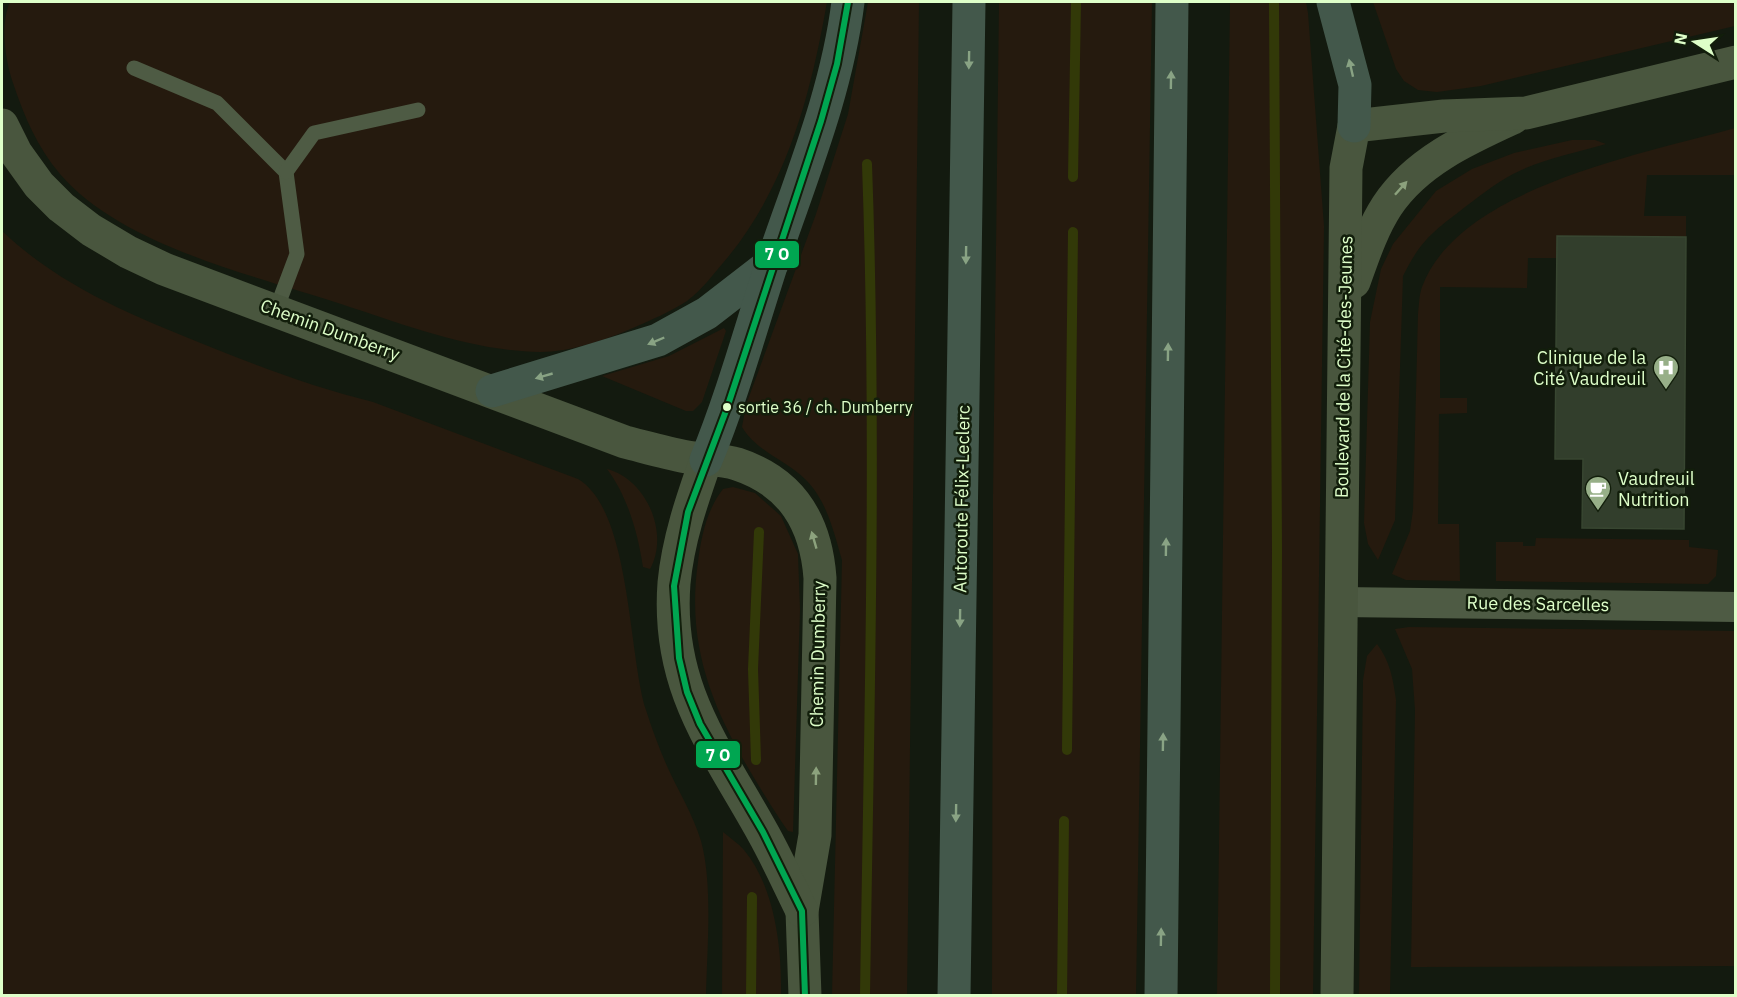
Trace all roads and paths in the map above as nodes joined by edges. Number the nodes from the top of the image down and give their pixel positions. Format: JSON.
{"nodes":[{"id":1,"x":848,"y":2,"type":"edge"},
{"id":2,"x":969,"y":2,"type":"edge"},
{"id":3,"x":1172,"y":2,"type":"edge"},
{"id":4,"x":1334,"y":2,"type":"edge"},
{"id":5,"x":1736,"y":62,"type":"edge"},
{"id":6,"x":134,"y":68,"type":"dead end"},
{"id":7,"x":418,"y":110,"type":"dead end"},
{"id":8,"x":1526,"y":112,"type":"junction"},
{"id":9,"x":2,"y":125,"type":"edge"},
{"id":10,"x":1354,"y":126,"type":"junction"},
{"id":11,"x":286,"y":172,"type":"junction"},
{"id":12,"x":773,"y":262,"type":"junction"},
{"id":13,"x":1347,"y":301,"type":"junction"},
{"id":14,"x":276,"y":310,"type":"junction"},
{"id":15,"x":492,"y":391,"type":"junction"},
{"id":16,"x":706,"y":460,"type":"junction"},
{"id":17,"x":1340,"y":602,"type":"junction"},
{"id":18,"x":1736,"y":608,"type":"edge"},
{"id":19,"x":802,"y":911,"type":"junction"},
{"id":20,"x":805,"y":996,"type":"edge"},
{"id":21,"x":954,"y":996,"type":"edge"},
{"id":22,"x":1161,"y":996,"type":"edge"},
{"id":23,"x":1337,"y":996,"type":"edge"}],
"edges":[{"from":1,"to":12,"type":"highway"},
{"from":2,"to":21,"type":"highway","name":"Autoroute Félix-Leclerc","one_way":true},
{"from":22,"to":3,"type":"highway","one_way":true},
{"from":10,"to":4,"type":"highway","one_way":true},
{"from":5,"to":8,"type":"street"},
{"from":6,"to":11,"type":"lane"},
{"from":7,"to":11,"type":"lane"},
{"from":8,"to":10,"type":"street"},
{"from":13,"to":8,"type":"street","one_way":true},
{"from":9,"to":14,"type":"street","name":"Chemin Dumberry"},
{"from":10,"to":13,"type":"street","name":"Boulevard de la Cité-des-Jeunes"},
{"from":11,"to":14,"type":"lane"},
{"from":12,"to":15,"type":"highway","one_way":true},
{"from":12,"to":16,"type":"highway"},
{"from":13,"to":17,"type":"street","name":"Boulevard de la Cité-des-Jeunes"},
{"from":14,"to":15,"type":"street","name":"Chemin Dumberry"},
{"from":15,"to":16,"type":"street","name":"Chemin Dumberry"},
{"from":16,"to":19,"type":"street","name":"Chemin Dumberry"},
{"from":19,"to":16,"type":"street","name":"Chemin Dumberry","one_way":true},
{"from":17,"to":18,"type":"street","name":"Rue des Sarcelles"},
{"from":17,"to":23,"type":"street","name":"Boulevard de la Cité-des-Jeunes"},
{"from":19,"to":20,"type":"street","name":"Chemin Dumberry"}]}
